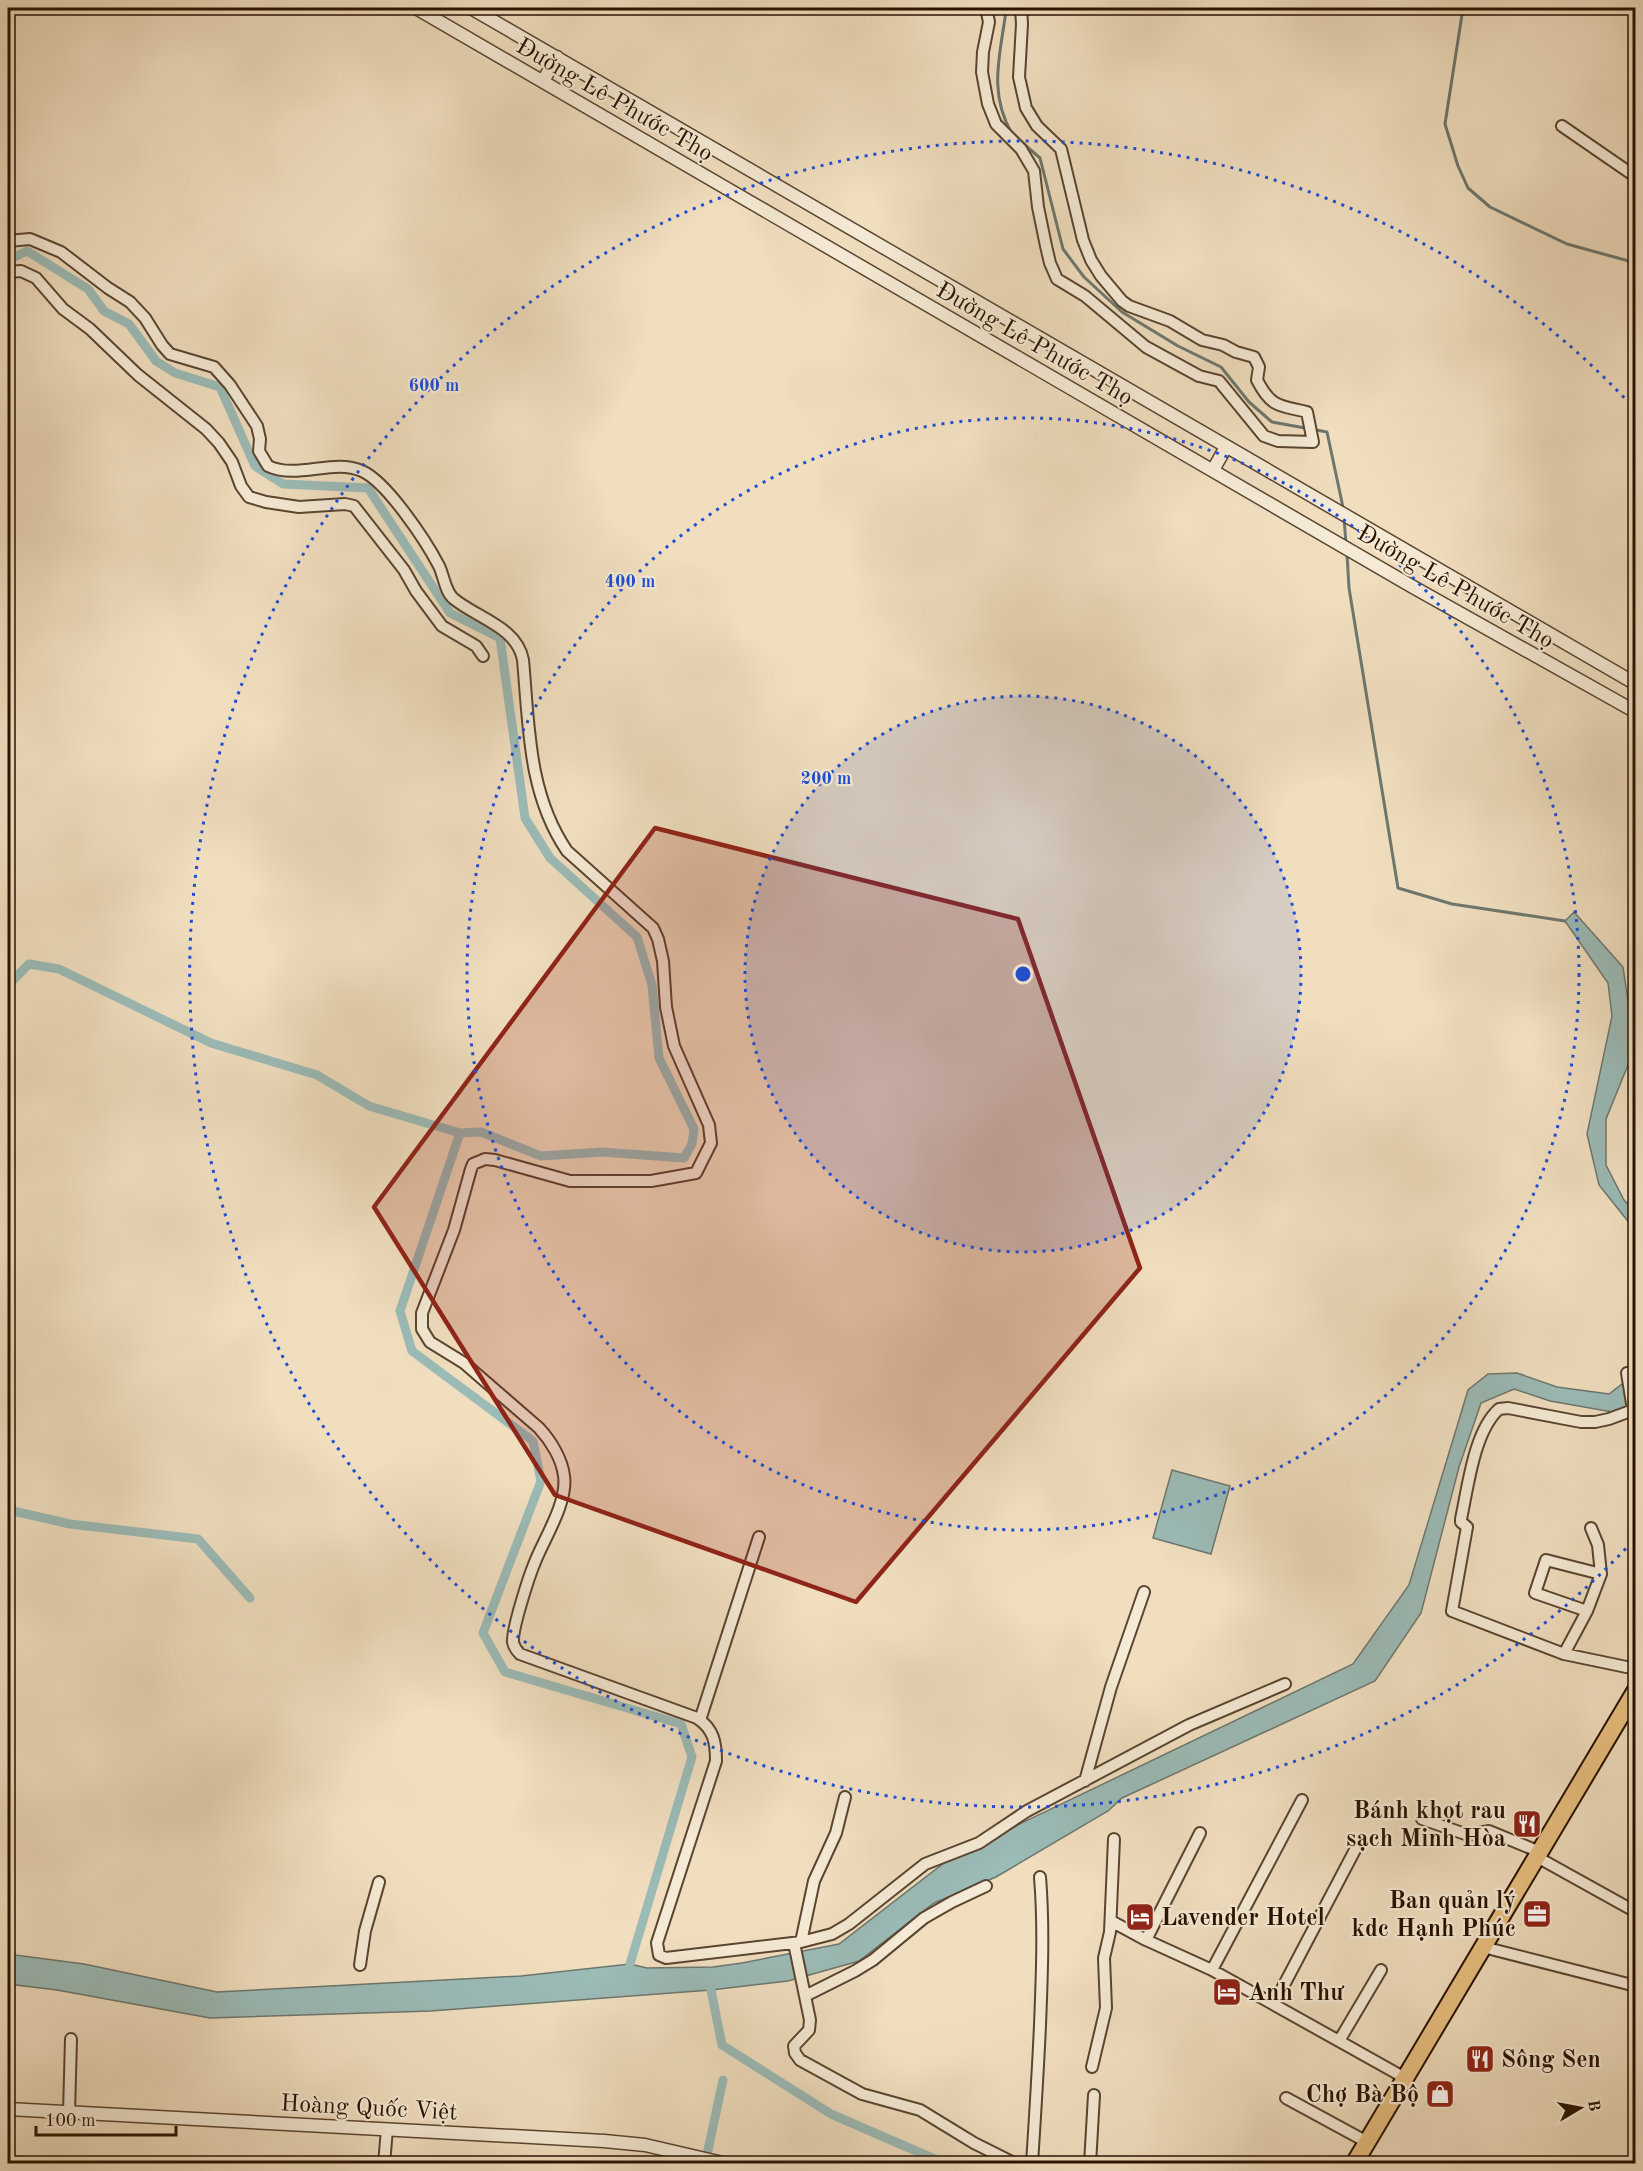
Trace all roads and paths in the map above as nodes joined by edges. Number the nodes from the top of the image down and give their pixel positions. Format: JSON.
{"nodes":[{"id":1,"x":416,"y":8,"type":"edge"},
{"id":2,"x":471,"y":8,"type":"edge"},
{"id":3,"x":986,"y":8,"type":"edge"},
{"id":4,"x":1021,"y":8,"type":"edge"},
{"id":5,"x":557,"y":57,"type":"junction"},
{"id":6,"x":543,"y":81,"type":"junction"},
{"id":7,"x":1562,"y":126,"type":"dead end"},
{"id":8,"x":1635,"y":177,"type":"edge"},
{"id":9,"x":8,"y":241,"type":"edge"},
{"id":10,"x":8,"y":269,"type":"edge"},
{"id":11,"x":1226,"y":447,"type":"junction"},
{"id":12,"x":1213,"y":470,"type":"junction"},
{"id":13,"x":483,"y":656,"type":"dead end"},
{"id":14,"x":1635,"y":684,"type":"edge"},
{"id":15,"x":1635,"y":711,"type":"edge"},
{"id":16,"x":1627,"y":1373,"type":"dead end"},
{"id":17,"x":1634,"y":1407,"type":"edge"},
{"id":18,"x":1591,"y":1528,"type":"dead end"},
{"id":19,"x":759,"y":1537,"type":"dead end"},
{"id":20,"x":1601,"y":1574,"type":"junction"},
{"id":21,"x":1144,"y":1592,"type":"dead end"},
{"id":22,"x":1587,"y":1611,"type":"junction"},
{"id":23,"x":1564,"y":1654,"type":"junction"},
{"id":24,"x":1635,"y":1669,"type":"edge"},
{"id":25,"x":1285,"y":1684,"type":"dead end"},
{"id":26,"x":1635,"y":1690,"type":"edge"},
{"id":27,"x":700,"y":1720,"type":"junction"},
{"id":28,"x":1085,"y":1781,"type":"junction"},
{"id":29,"x":845,"y":1797,"type":"dead end"},
{"id":30,"x":1302,"y":1800,"type":"dead end"},
{"id":31,"x":1422,"y":1819,"type":"dead end"},
{"id":32,"x":1200,"y":1833,"type":"dead end"},
{"id":33,"x":1114,"y":1839,"type":"dead end"},
{"id":34,"x":1356,"y":1848,"type":"dead end"},
{"id":35,"x":1539,"y":1854,"type":"junction"},
{"id":36,"x":1040,"y":1877,"type":"dead end"},
{"id":37,"x":379,"y":1882,"type":"dead end"},
{"id":38,"x":986,"y":1887,"type":"dead end"},
{"id":39,"x":1635,"y":1912,"type":"edge"},
{"id":40,"x":1111,"y":1921,"type":"junction"},
{"id":41,"x":1146,"y":1940,"type":"junction"},
{"id":42,"x":796,"y":1945,"type":"junction"},
{"id":43,"x":1483,"y":1947,"type":"junction"},
{"id":44,"x":360,"y":1965,"type":"dead end"},
{"id":45,"x":1212,"y":1970,"type":"junction"},
{"id":46,"x":1381,"y":1970,"type":"dead end"},
{"id":47,"x":1635,"y":1986,"type":"edge"},
{"id":48,"x":804,"y":1993,"type":"junction"},
{"id":49,"x":1274,"y":2004,"type":"junction"},
{"id":50,"x":71,"y":2039,"type":"dead end"},
{"id":51,"x":1339,"y":2041,"type":"junction"},
{"id":52,"x":1092,"y":2067,"type":"dead end"},
{"id":53,"x":1405,"y":2078,"type":"junction"},
{"id":54,"x":1094,"y":2095,"type":"dead end"},
{"id":55,"x":1286,"y":2098,"type":"dead end"},
{"id":56,"x":8,"y":2109,"type":"edge"},
{"id":57,"x":69,"y":2113,"type":"junction"},
{"id":58,"x":387,"y":2129,"type":"junction"},
{"id":59,"x":1363,"y":2156,"type":"edge"},
{"id":60,"x":384,"y":2163,"type":"edge"},
{"id":61,"x":726,"y":2163,"type":"edge"},
{"id":62,"x":1016,"y":2163,"type":"edge"},
{"id":63,"x":1032,"y":2163,"type":"edge"},
{"id":64,"x":1090,"y":2163,"type":"edge"}],
"edges":[{"from":1,"to":6,"type":"street","name":"Đường Lê Phước Thọ"},
{"from":2,"to":5,"type":"street","name":"Đường Lê Phước Thọ"},
{"from":3,"to":4,"type":"street"},
{"from":5,"to":6,"type":"street"},
{"from":5,"to":11,"type":"street","name":"Đường Lê Phước Thọ"},
{"from":6,"to":12,"type":"street","name":"Đường Lê Phước Thọ"},
{"from":7,"to":8,"type":"street"},
{"from":9,"to":27,"type":"street"},
{"from":10,"to":13,"type":"street"},
{"from":11,"to":12,"type":"street"},
{"from":11,"to":14,"type":"street","name":"Đường Lê Phước Thọ"},
{"from":12,"to":15,"type":"street","name":"Đường Lê Phước Thọ"},
{"from":16,"to":17,"type":"street"},
{"from":17,"to":23,"type":"street"},
{"from":18,"to":20,"type":"street"},
{"from":19,"to":27,"type":"street"},
{"from":20,"to":22,"type":"street"},
{"from":20,"to":22,"type":"street"},
{"from":21,"to":28,"type":"street"},
{"from":22,"to":23,"type":"street"},
{"from":23,"to":24,"type":"street"},
{"from":25,"to":28,"type":"street"},
{"from":26,"to":35,"type":"highway"},
{"from":27,"to":42,"type":"street"},
{"from":28,"to":42,"type":"street"},
{"from":29,"to":42,"type":"street"},
{"from":30,"to":45,"type":"street"},
{"from":31,"to":35,"type":"street"},
{"from":32,"to":41,"type":"street"},
{"from":33,"to":40,"type":"street"},
{"from":34,"to":49,"type":"street"},
{"from":35,"to":39,"type":"street"},
{"from":35,"to":43,"type":"highway"},
{"from":36,"to":63,"type":"street"},
{"from":37,"to":44,"type":"street"},
{"from":38,"to":48,"type":"street"},
{"from":40,"to":41,"type":"street"},
{"from":40,"to":52,"type":"street"},
{"from":41,"to":45,"type":"street"},
{"from":42,"to":48,"type":"street"},
{"from":43,"to":47,"type":"street"},
{"from":43,"to":53,"type":"highway"},
{"from":45,"to":49,"type":"street"},
{"from":46,"to":51,"type":"street"},
{"from":48,"to":62,"type":"street"},
{"from":49,"to":51,"type":"street"},
{"from":50,"to":57,"type":"street"},
{"from":51,"to":53,"type":"street"},
{"from":53,"to":59,"type":"highway"},
{"from":54,"to":64,"type":"street"},
{"from":55,"to":59,"type":"street"},
{"from":56,"to":57,"type":"street","name":"Hoàng Quốc Việt"},
{"from":57,"to":58,"type":"street","name":"Hoàng Quốc Việt"},
{"from":58,"to":60,"type":"street"},
{"from":58,"to":61,"type":"street","name":"Hoàng Quốc Việt"}]}
